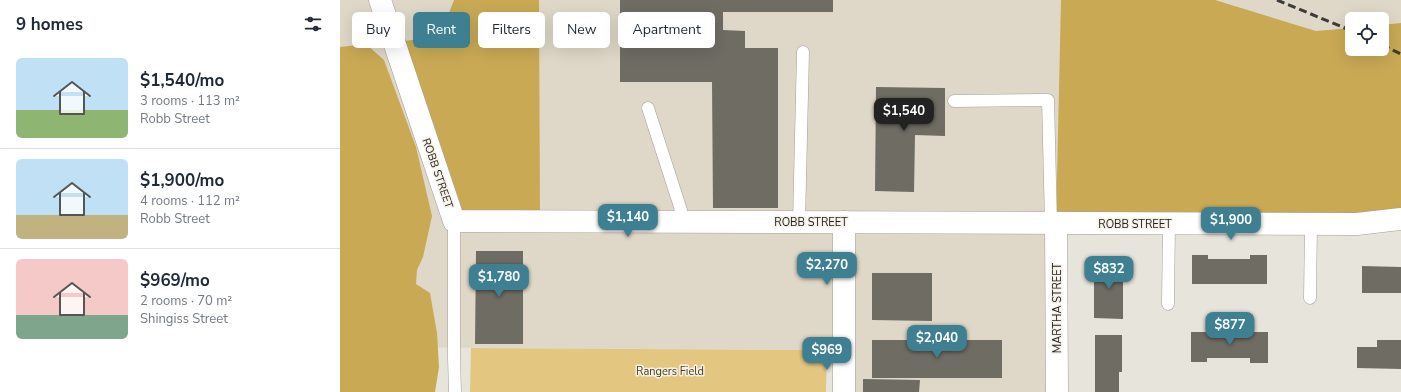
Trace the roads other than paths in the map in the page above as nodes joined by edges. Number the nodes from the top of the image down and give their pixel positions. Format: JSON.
{"nodes":[{"id":1,"x":380,"y":0,"type":"edge"},
{"id":2,"x":803,"y":52,"type":"dead end"},
{"id":3,"x":954,"y":101,"type":"dead end"},
{"id":4,"x":648,"y":108,"type":"dead end"},
{"id":5,"x":1401,"y":218,"type":"edge"},
{"id":6,"x":454,"y":221,"type":"junction"},
{"id":7,"x":679,"y":222,"type":"junction"},
{"id":8,"x":799,"y":222,"type":"junction"},
{"id":9,"x":844,"y":222,"type":"junction"},
{"id":10,"x":1054,"y":223,"type":"junction"},
{"id":11,"x":1169,"y":224,"type":"junction"},
{"id":12,"x":1311,"y":224,"type":"junction"},
{"id":13,"x":1310,"y":298,"type":"dead end"},
{"id":14,"x":1168,"y":304,"type":"dead end"},
{"id":15,"x":455,"y":392,"type":"edge"},
{"id":16,"x":844,"y":392,"type":"edge"},
{"id":17,"x":1057,"y":392,"type":"edge"}],
"edges":[{"from":1,"to":6,"type":"street","name":"ROBB STREET"},
{"from":2,"to":8,"type":"lane"},
{"from":3,"to":10,"type":"lane"},
{"from":4,"to":7,"type":"lane"},
{"from":5,"to":12,"type":"street","name":"ROBB STREET"},
{"from":6,"to":7,"type":"street","name":"ROBB STREET"},
{"from":6,"to":15,"type":"lane"},
{"from":7,"to":8,"type":"street","name":"ROBB STREET"},
{"from":8,"to":9,"type":"street","name":"ROBB STREET"},
{"from":9,"to":10,"type":"street","name":"ROBB STREET"},
{"from":9,"to":16,"type":"street"},
{"from":10,"to":11,"type":"street","name":"ROBB STREET"},
{"from":10,"to":17,"type":"street","name":"MARTHA STREET"},
{"from":11,"to":12,"type":"street","name":"ROBB STREET"},
{"from":11,"to":14,"type":"lane"},
{"from":12,"to":13,"type":"lane"}]}
